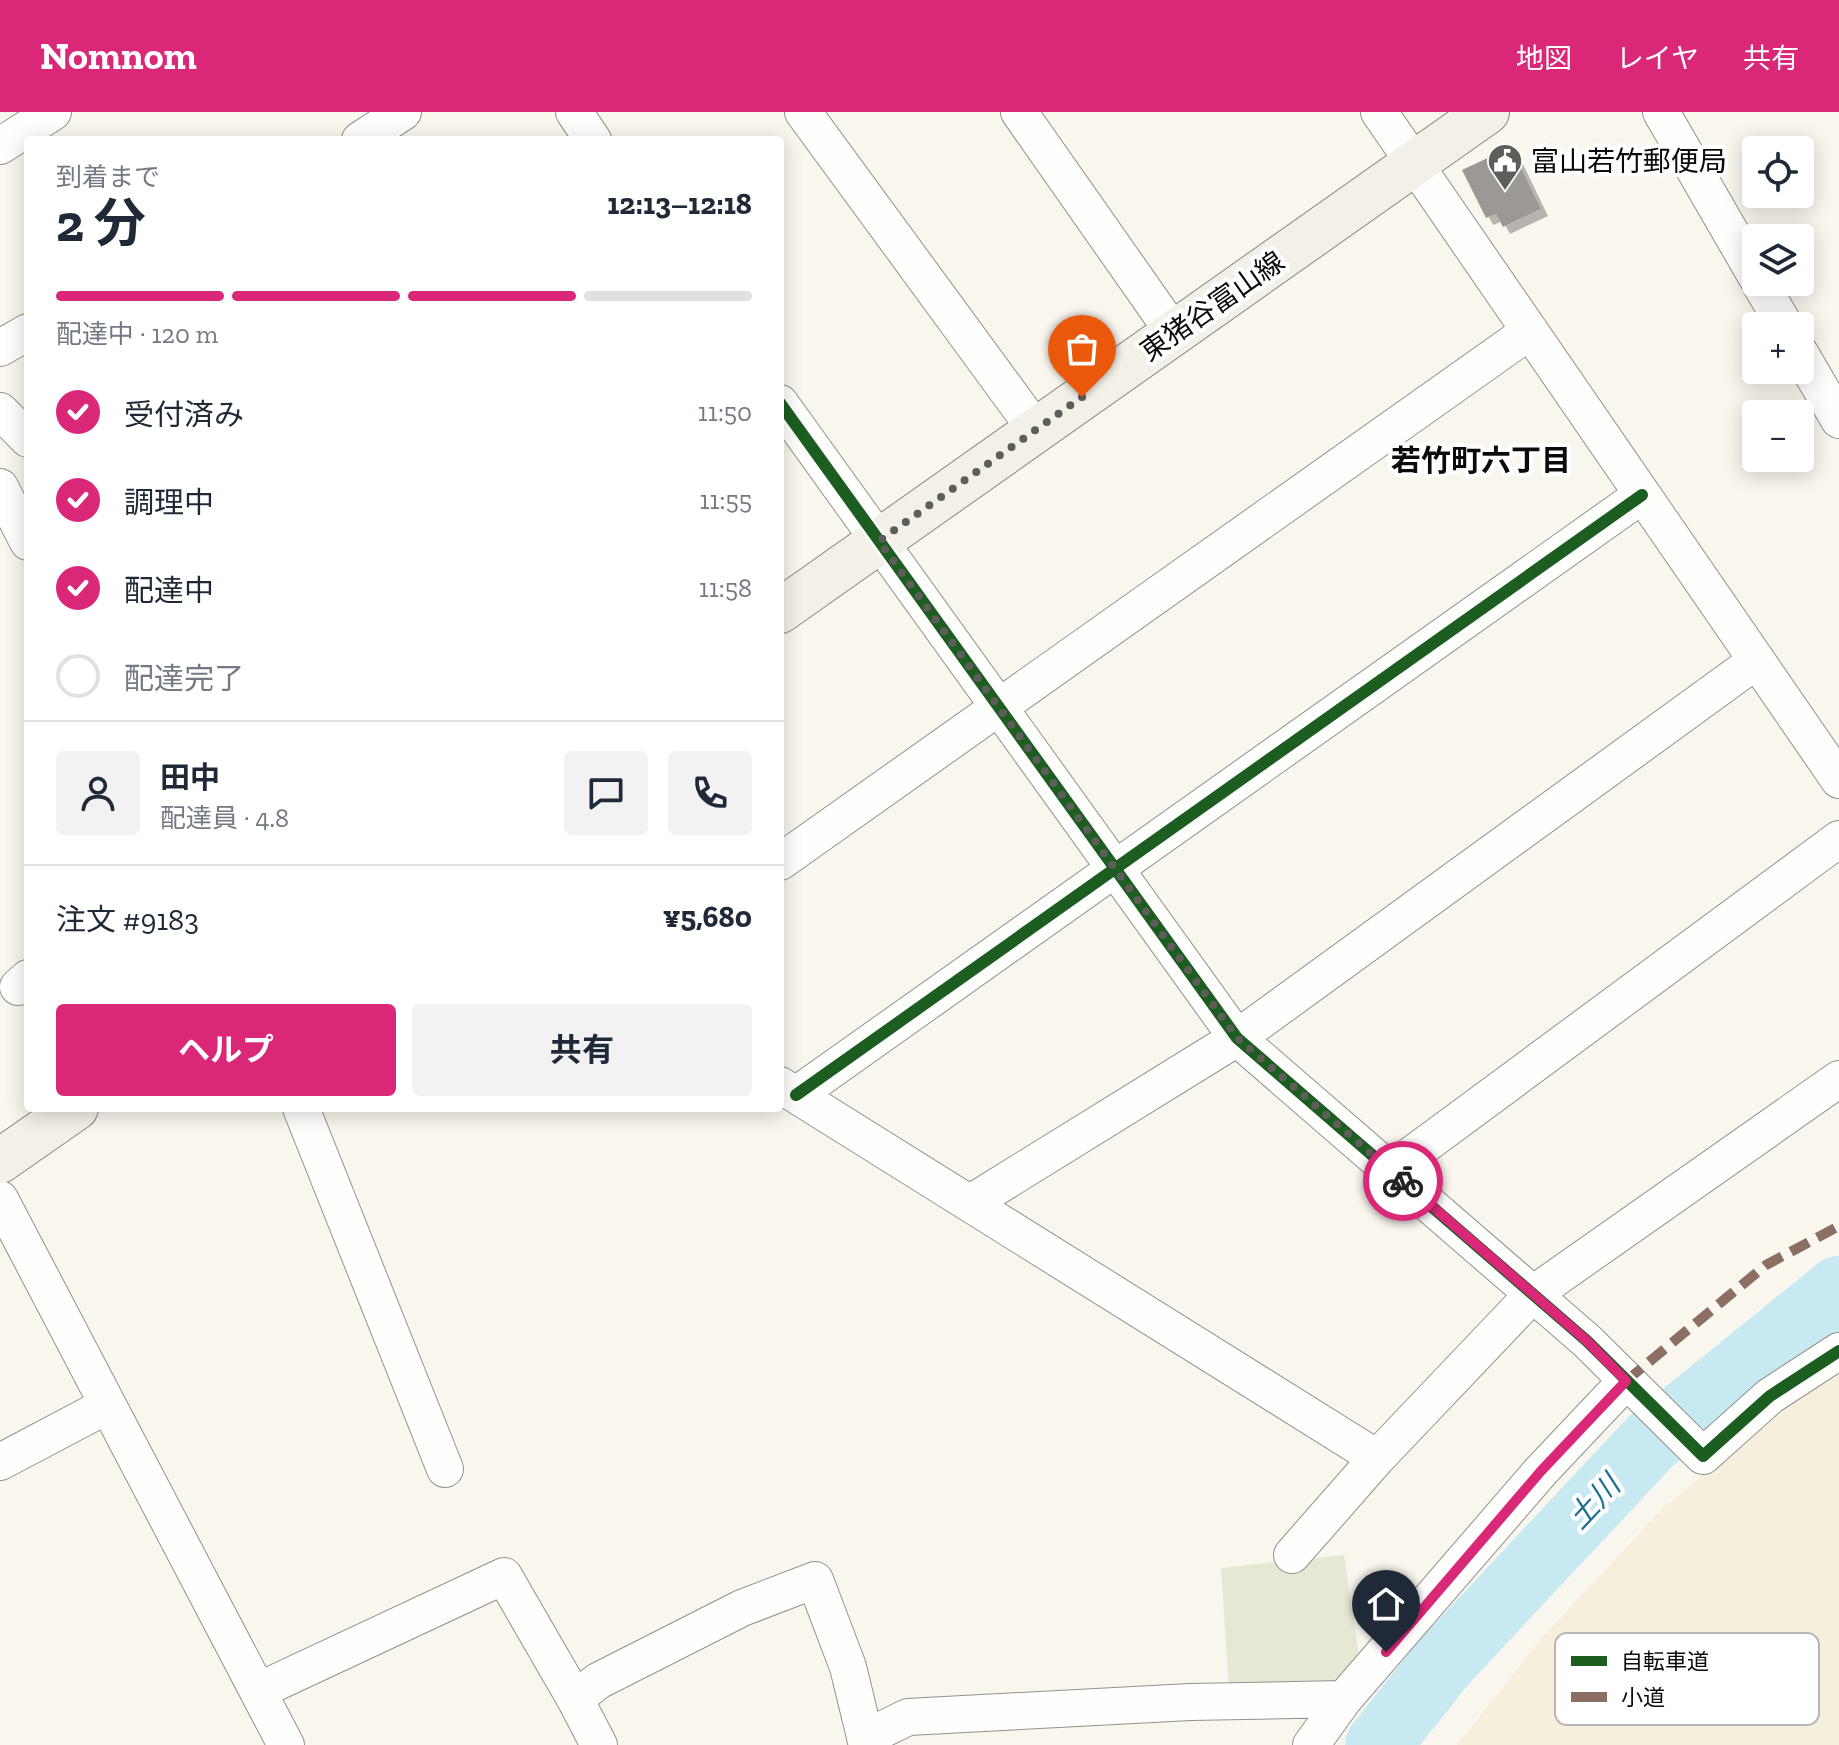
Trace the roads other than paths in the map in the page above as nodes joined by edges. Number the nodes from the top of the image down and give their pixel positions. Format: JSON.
{"nodes":[{"id":1,"x":53,"y":112,"type":"edge"},
{"id":2,"x":403,"y":112,"type":"edge"},
{"id":3,"x":574,"y":112,"type":"edge"},
{"id":4,"x":803,"y":112,"type":"edge"},
{"id":5,"x":1019,"y":112,"type":"edge"},
{"id":6,"x":1379,"y":112,"type":"edge"},
{"id":7,"x":1487,"y":112,"type":"edge"},
{"id":8,"x":1661,"y":112,"type":"edge"},
{"id":9,"x":368,"y":136,"type":"edge"},
{"id":10,"x":590,"y":136,"type":"edge"},
{"id":11,"x":0,"y":146,"type":"edge"},
{"id":12,"x":1415,"y":163,"type":"junction"},
{"id":13,"x":1742,"y":252,"type":"edge"},
{"id":14,"x":1530,"y":331,"type":"junction"},
{"id":15,"x":1174,"y":333,"type":"junction"},
{"id":16,"x":24,"y":334,"type":"edge"},
{"id":17,"x":0,"y":348,"type":"edge"},
{"id":18,"x":1814,"y":377,"type":"edge"},
{"id":19,"x":784,"y":409,"type":"edge"},
{"id":20,"x":0,"y":411,"type":"edge"},
{"id":21,"x":1839,"y":420,"type":"edge"},
{"id":22,"x":1036,"y":430,"type":"junction"},
{"id":23,"x":24,"y":435,"type":"edge"},
{"id":24,"x":0,"y":487,"type":"edge"},
{"id":25,"x":1642,"y":495,"type":"junction"},
{"id":26,"x":24,"y":534,"type":"edge"},
{"id":27,"x":879,"y":541,"type":"junction"},
{"id":28,"x":784,"y":608,"type":"edge"},
{"id":29,"x":1756,"y":661,"type":"junction"},
{"id":30,"x":1000,"y":708,"type":"junction"},
{"id":31,"x":1827,"y":737,"type":"edge"},
{"id":32,"x":1839,"y":780,"type":"edge"},
{"id":33,"x":1839,"y":839,"type":"edge"},
{"id":34,"x":784,"y":859,"type":"edge"},
{"id":35,"x":1114,"y":867,"type":"junction"},
{"id":36,"x":1237,"y":1038,"type":"junction"},
{"id":37,"x":1839,"y":1079,"type":"edge"},
{"id":38,"x":788,"y":1090,"type":"edge"},
{"id":39,"x":70,"y":1112,"type":"edge"},
{"id":40,"x":303,"y":1112,"type":"edge"},
{"id":41,"x":0,"y":1161,"type":"edge"},
{"id":42,"x":1391,"y":1170,"type":"junction"},
{"id":43,"x":0,"y":1199,"type":"edge"},
{"id":44,"x":972,"y":1202,"type":"junction"},
{"id":45,"x":1533,"y":1294,"type":"junction"},
{"id":46,"x":1839,"y":1351,"type":"edge"},
{"id":47,"x":1626,"y":1381,"type":"junction"},
{"id":48,"x":108,"y":1405,"type":"junction"},
{"id":49,"x":1377,"y":1458,"type":"junction"},
{"id":50,"x":0,"y":1462,"type":"edge"},
{"id":51,"x":445,"y":1469,"type":"dead end"},
{"id":52,"x":1292,"y":1555,"type":"dead end"},
{"id":53,"x":258,"y":1691,"type":"junction"},
{"id":54,"x":575,"y":1699,"type":"junction"},
{"id":55,"x":1344,"y":1699,"type":"junction"},
{"id":56,"x":866,"y":1742,"type":"edge"},
{"id":57,"x":286,"y":1745,"type":"edge"},
{"id":58,"x":599,"y":1745,"type":"edge"},
{"id":59,"x":1311,"y":1745,"type":"edge"}],
"edges":[{"from":1,"to":11,"type":"street"},
{"from":2,"to":9,"type":"street"},
{"from":3,"to":10,"type":"street"},
{"from":4,"to":22,"type":"street"},
{"from":5,"to":15,"type":"street"},
{"from":6,"to":12,"type":"street"},
{"from":7,"to":12,"type":"main road","name":"東猪谷富山線"},
{"from":8,"to":13,"type":"street"},
{"from":12,"to":14,"type":"street"},
{"from":12,"to":15,"type":"main road","name":"東猪谷富山線"},
{"from":14,"to":25,"type":"street"},
{"from":14,"to":30,"type":"street"},
{"from":15,"to":22,"type":"main road","name":"東猪谷富山線"},
{"from":16,"to":17,"type":"street"},
{"from":18,"to":21,"type":"street"},
{"from":19,"to":27,"type":"street"},
{"from":20,"to":23,"type":"street"},
{"from":22,"to":27,"type":"main road","name":"東猪谷富山線"},
{"from":24,"to":26,"type":"street"},
{"from":25,"to":29,"type":"street"},
{"from":25,"to":35,"type":"street"},
{"from":27,"to":28,"type":"main road","name":"東猪谷富山線"},
{"from":27,"to":30,"type":"street"},
{"from":29,"to":31,"type":"street"},
{"from":29,"to":36,"type":"street"},
{"from":30,"to":34,"type":"street"},
{"from":30,"to":35,"type":"street"},
{"from":31,"to":32,"type":"street"},
{"from":33,"to":42,"type":"street"},
{"from":35,"to":36,"type":"street"},
{"from":35,"to":38,"type":"street"},
{"from":36,"to":42,"type":"street"},
{"from":36,"to":44,"type":"street"},
{"from":37,"to":45,"type":"street"},
{"from":38,"to":44,"type":"street"},
{"from":39,"to":41,"type":"main road"},
{"from":40,"to":51,"type":"street"},
{"from":42,"to":45,"type":"street"},
{"from":43,"to":48,"type":"street"},
{"from":44,"to":49,"type":"street"},
{"from":45,"to":47,"type":"street"},
{"from":45,"to":49,"type":"street"},
{"from":46,"to":47,"type":"street"},
{"from":47,"to":55,"type":"street"},
{"from":48,"to":50,"type":"street"},
{"from":48,"to":53,"type":"street"},
{"from":49,"to":52,"type":"street"},
{"from":53,"to":54,"type":"street"},
{"from":53,"to":57,"type":"street"},
{"from":54,"to":56,"type":"street"},
{"from":54,"to":58,"type":"street"},
{"from":55,"to":56,"type":"street"},
{"from":55,"to":59,"type":"street"}]}
